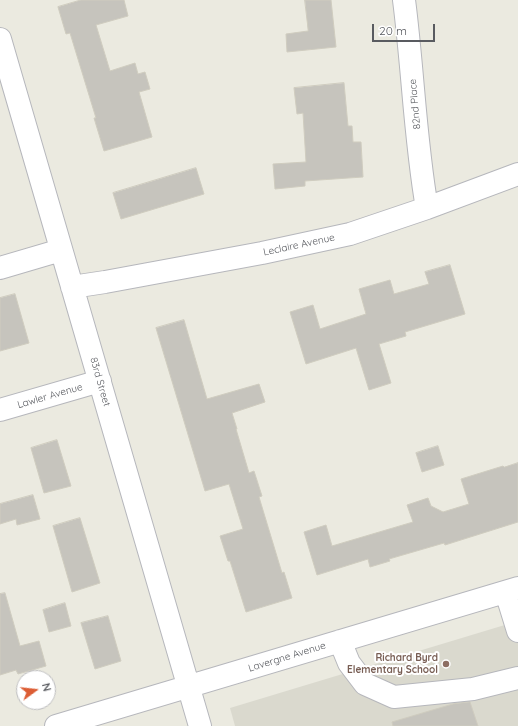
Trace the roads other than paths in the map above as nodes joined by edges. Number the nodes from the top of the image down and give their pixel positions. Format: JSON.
{"nodes":[{"id":1,"x":404,"y":0,"type":"edge"},
{"id":2,"x":0,"y":39,"type":"edge"},
{"id":3,"x":6,"y":79,"type":"edge"},
{"id":4,"x":518,"y":174,"type":"edge"},
{"id":5,"x":427,"y":208,"type":"junction"},
{"id":6,"x":61,"y":250,"type":"junction"},
{"id":7,"x":0,"y":268,"type":"edge"},
{"id":8,"x":72,"y":287,"type":"junction"},
{"id":9,"x":100,"y":381,"type":"junction"},
{"id":10,"x":0,"y":410,"type":"edge"},
{"id":11,"x":512,"y":590,"type":"edge"},
{"id":12,"x":518,"y":631,"type":"edge"},
{"id":13,"x":340,"y":641,"type":"junction"},
{"id":14,"x":518,"y":678,"type":"edge"},
{"id":15,"x":189,"y":687,"type":"junction"},
{"id":16,"x":56,"y":726,"type":"edge"},
{"id":17,"x":200,"y":726,"type":"edge"}],
"edges":[{"from":1,"to":5,"type":"street","name":"82nd Place"},
{"from":2,"to":3,"type":"street","name":"83rd Street"},
{"from":3,"to":6,"type":"street","name":"83rd Street"},
{"from":4,"to":5,"type":"street","name":"Leclaire Avenue"},
{"from":5,"to":8,"type":"street","name":"Leclaire Avenue"},
{"from":6,"to":7,"type":"street"},
{"from":6,"to":8,"type":"street","name":"83rd Street"},
{"from":8,"to":9,"type":"street","name":"83rd Street"},
{"from":9,"to":10,"type":"street","name":"Lawler Avenue"},
{"from":9,"to":15,"type":"street","name":"83rd Street"},
{"from":11,"to":12,"type":"street"},
{"from":11,"to":13,"type":"street","name":"Lavergne Avenue"},
{"from":13,"to":14,"type":"street"},
{"from":13,"to":15,"type":"street","name":"Lavergne Avenue"},
{"from":15,"to":16,"type":"street","name":"Lavergne Avenue"},
{"from":15,"to":17,"type":"street","name":"83rd Street"}]}
